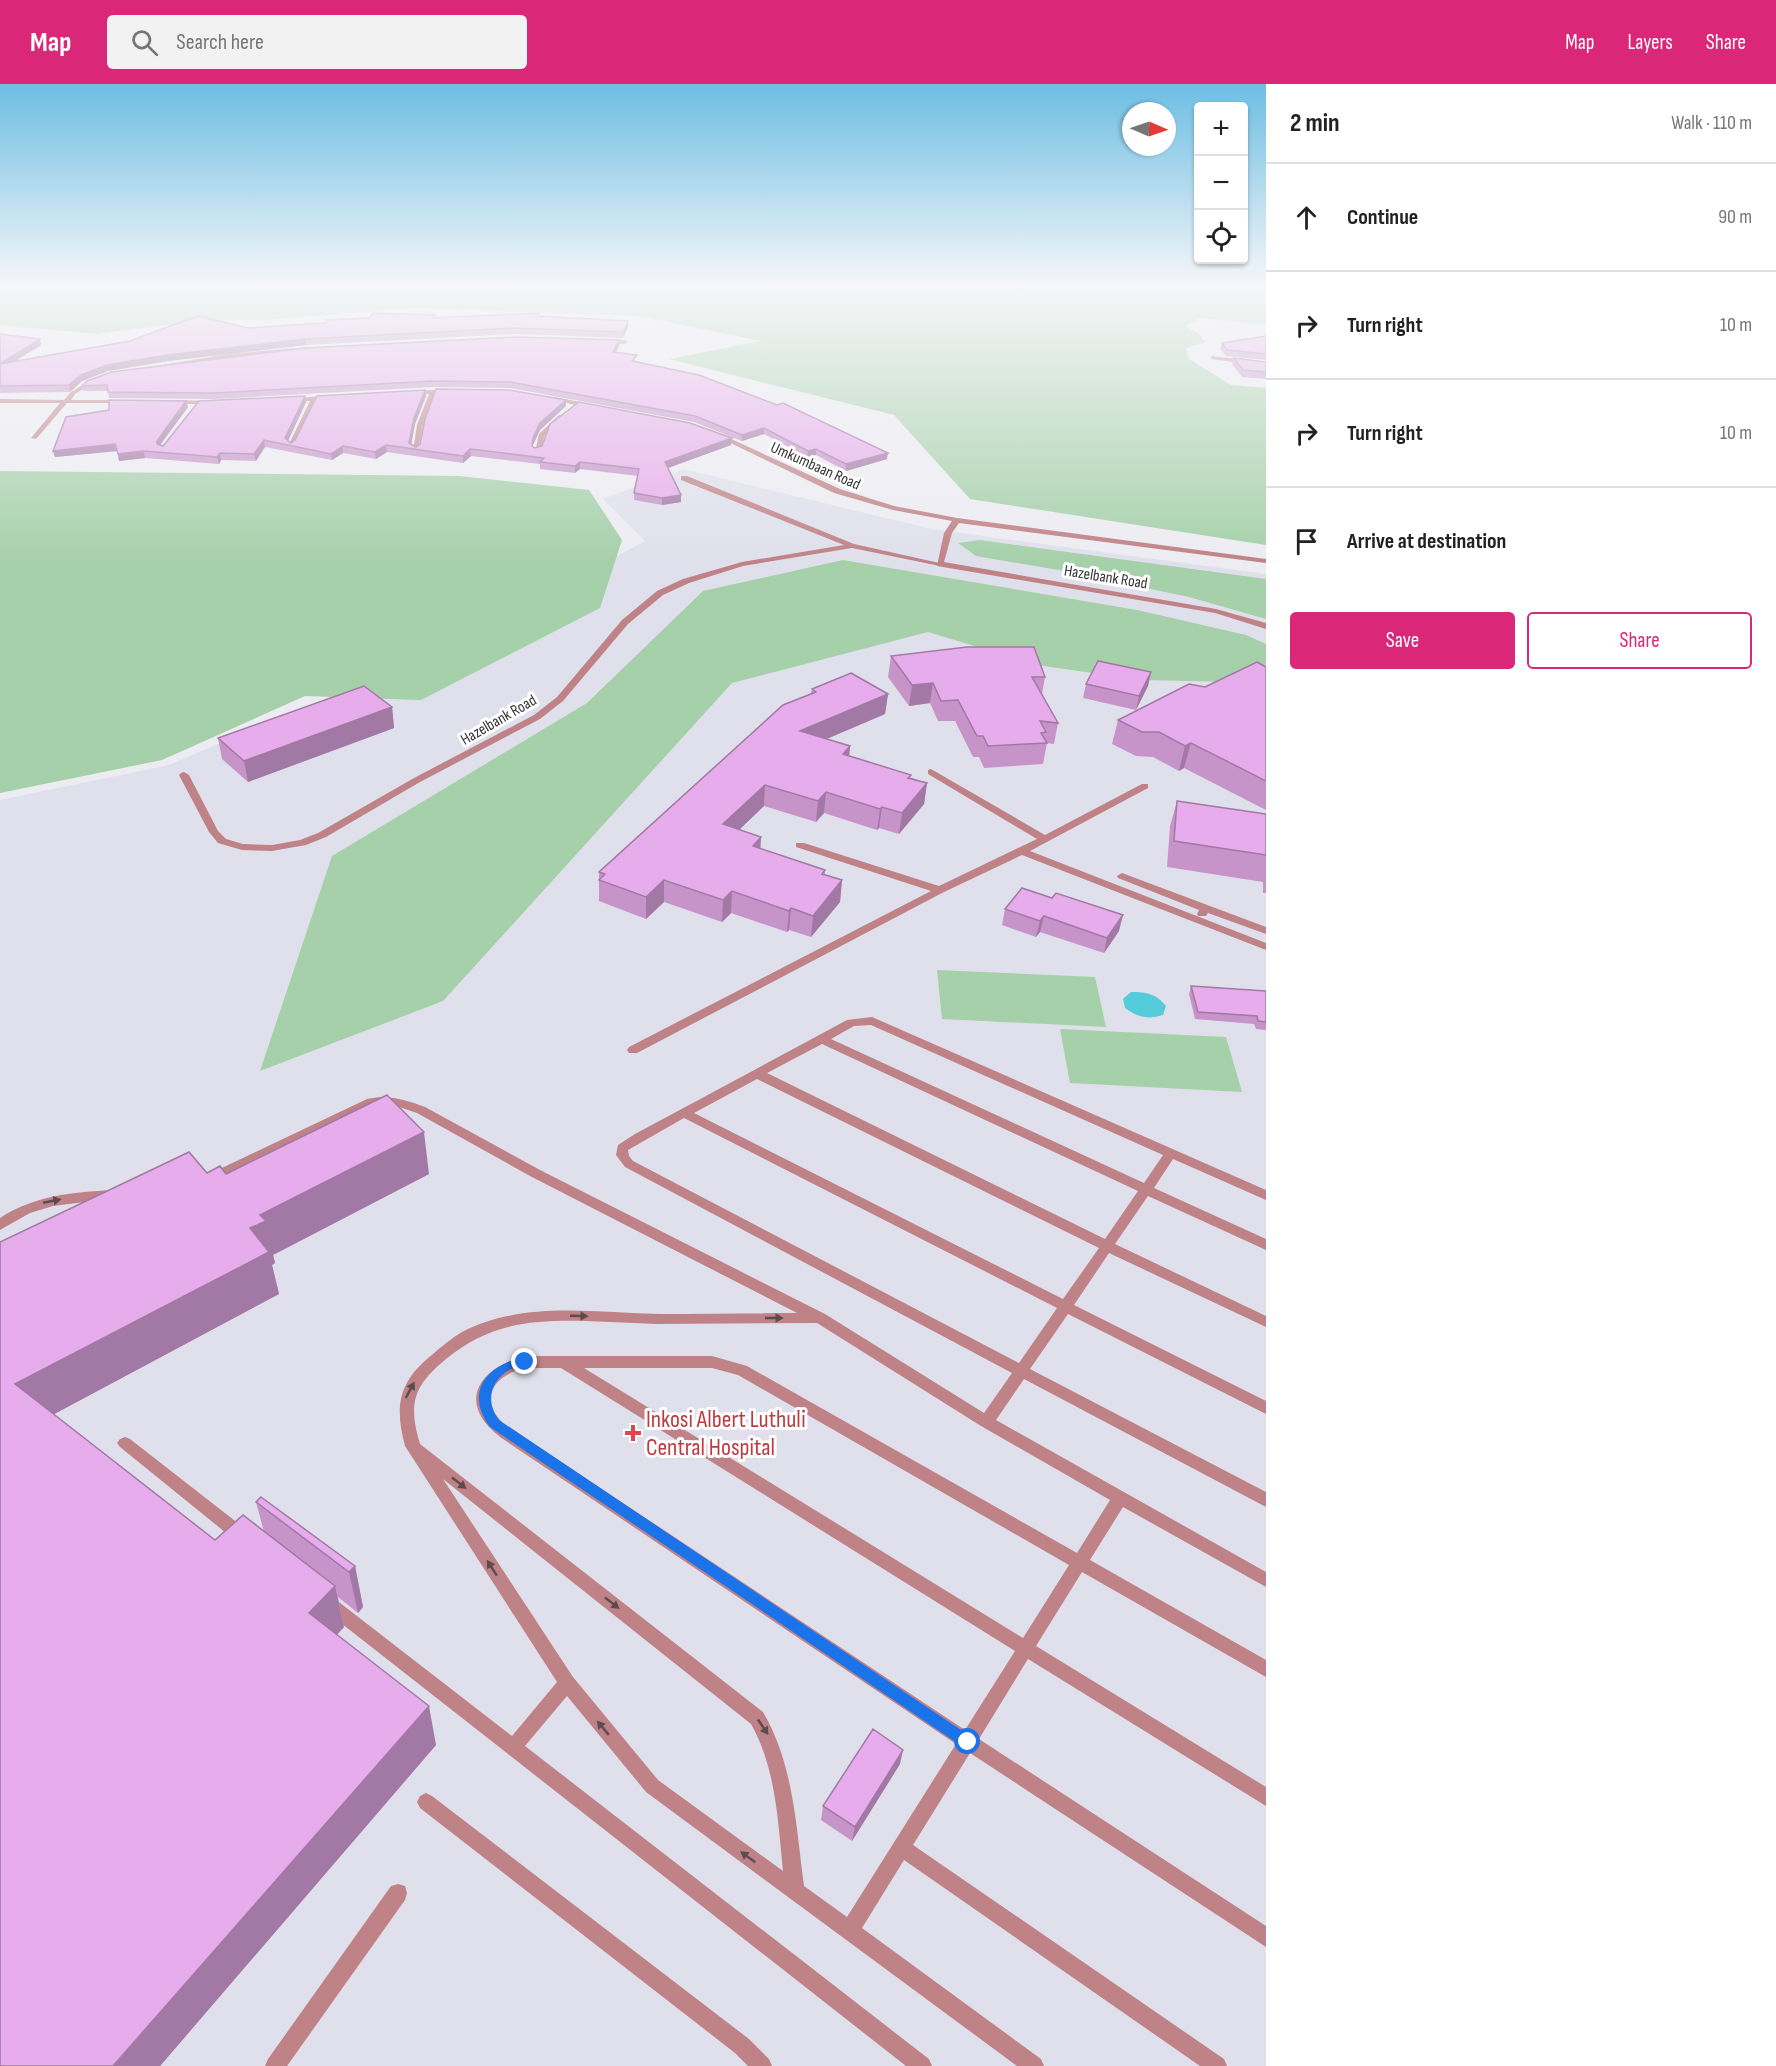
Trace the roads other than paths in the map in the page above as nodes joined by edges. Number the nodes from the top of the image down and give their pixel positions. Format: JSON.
{"nodes":[{"id":1,"x":99,"y":378,"type":"edge"},
{"id":2,"x":463,"y":390,"type":"edge"},
{"id":3,"x":433,"y":391,"type":"junction"},
{"id":4,"x":398,"y":393,"type":"edge"},
{"id":5,"x":338,"y":397,"type":"edge"},
{"id":6,"x":314,"y":398,"type":"junction"},
{"id":7,"x":549,"y":398,"type":"edge"},
{"id":8,"x":282,"y":400,"type":"edge"},
{"id":9,"x":0,"y":401,"type":"edge"},
{"id":10,"x":66,"y":402,"type":"junction"},
{"id":11,"x":138,"y":402,"type":"edge"},
{"id":12,"x":162,"y":402,"type":"edge"},
{"id":13,"x":226,"y":402,"type":"edge"},
{"id":14,"x":197,"y":403,"type":"junction"},
{"id":15,"x":579,"y":403,"type":"junction"},
{"id":16,"x":602,"y":408,"type":"edge"},
{"id":17,"x":191,"y":412,"type":"edge"},
{"id":18,"x":708,"y":430,"type":"edge"},
{"id":19,"x":34,"y":438,"type":"dead end"},
{"id":20,"x":291,"y":446,"type":"edge"},
{"id":21,"x":416,"y":450,"type":"edge"},
{"id":22,"x":537,"y":452,"type":"edge"},
{"id":23,"x":684,"y":478,"type":"dead end"},
{"id":24,"x":957,"y":520,"type":"junction"},
{"id":25,"x":852,"y":546,"type":"junction"},
{"id":26,"x":1266,"y":561,"type":"edge"},
{"id":27,"x":940,"y":564,"type":"junction"},
{"id":28,"x":1266,"y":626,"type":"edge"},
{"id":29,"x":931,"y":772,"type":"dead end"},
{"id":30,"x":184,"y":775,"type":"dead end"},
{"id":31,"x":1145,"y":786,"type":"dead end"},
{"id":32,"x":1045,"y":839,"type":"junction"},
{"id":33,"x":800,"y":845,"type":"dead end"},
{"id":34,"x":1022,"y":851,"type":"junction"},
{"id":35,"x":1122,"y":876,"type":"dead end"},
{"id":36,"x":940,"y":890,"type":"junction"},
{"id":37,"x":1206,"y":909,"type":"junction"},
{"id":38,"x":1197,"y":920,"type":"junction"},
{"id":39,"x":1266,"y":932,"type":"edge"},
{"id":40,"x":1266,"y":947,"type":"edge"},
{"id":41,"x":822,"y":1039,"type":"junction"},
{"id":42,"x":633,"y":1050,"type":"dead end"},
{"id":43,"x":758,"y":1074,"type":"junction"},
{"id":44,"x":684,"y":1113,"type":"junction"},
{"id":45,"x":1171,"y":1153,"type":"junction"},
{"id":46,"x":196,"y":1186,"type":"edge"},
{"id":47,"x":1146,"y":1189,"type":"junction"},
{"id":48,"x":128,"y":1194,"type":"edge"},
{"id":49,"x":1266,"y":1196,"type":"edge"},
{"id":50,"x":0,"y":1225,"type":"edge"},
{"id":51,"x":1266,"y":1245,"type":"edge"},
{"id":52,"x":1107,"y":1246,"type":"junction"},
{"id":53,"x":1065,"y":1307,"type":"junction"},
{"id":54,"x":820,"y":1318,"type":"junction"},
{"id":55,"x":1266,"y":1322,"type":"edge"},
{"id":56,"x":563,"y":1362,"type":"junction"},
{"id":57,"x":1021,"y":1370,"type":"junction"},
{"id":58,"x":1266,"y":1408,"type":"edge"},
{"id":59,"x":986,"y":1422,"type":"junction"},
{"id":60,"x":125,"y":1443,"type":"dead end"},
{"id":61,"x":413,"y":1446,"type":"junction"},
{"id":62,"x":1119,"y":1499,"type":"junction"},
{"id":63,"x":1266,"y":1500,"type":"edge"},
{"id":64,"x":254,"y":1545,"type":"edge"},
{"id":65,"x":1080,"y":1562,"type":"junction"},
{"id":66,"x":1266,"y":1580,"type":"edge"},
{"id":67,"x":319,"y":1595,"type":"edge"},
{"id":68,"x":1025,"y":1650,"type":"junction"},
{"id":69,"x":1266,"y":1669,"type":"edge"},
{"id":70,"x":567,"y":1683,"type":"junction"},
{"id":71,"x":968,"y":1742,"type":"junction"},
{"id":72,"x":513,"y":1748,"type":"junction"},
{"id":73,"x":1266,"y":1797,"type":"edge"},
{"id":74,"x":426,"y":1802,"type":"dead end"},
{"id":75,"x":902,"y":1848,"type":"junction"},
{"id":76,"x":795,"y":1891,"type":"junction"},
{"id":77,"x":398,"y":1893,"type":"dead end"},
{"id":78,"x":849,"y":1930,"type":"junction"},
{"id":79,"x":1266,"y":1937,"type":"edge"},
{"id":80,"x":275,"y":2066,"type":"edge"},
{"id":81,"x":762,"y":2066,"type":"edge"},
{"id":82,"x":922,"y":2066,"type":"edge"},
{"id":83,"x":1034,"y":2066,"type":"edge"},
{"id":84,"x":1217,"y":2066,"type":"edge"}],
"edges":[{"from":1,"to":10,"type":"street"},
{"from":2,"to":3,"type":"street"},
{"from":3,"to":4,"type":"street"},
{"from":3,"to":21,"type":"street"},
{"from":5,"to":6,"type":"street"},
{"from":6,"to":8,"type":"street"},
{"from":6,"to":20,"type":"street"},
{"from":7,"to":15,"type":"street"},
{"from":9,"to":10,"type":"street"},
{"from":10,"to":11,"type":"street"},
{"from":10,"to":19,"type":"street"},
{"from":12,"to":14,"type":"street"},
{"from":13,"to":14,"type":"street"},
{"from":14,"to":17,"type":"street"},
{"from":15,"to":16,"type":"street"},
{"from":15,"to":22,"type":"street"},
{"from":18,"to":24,"type":"street","name":"Umkumbaan Road"},
{"from":23,"to":25,"type":"street"},
{"from":24,"to":26,"type":"street","name":"Umkumbaan Road"},
{"from":24,"to":27,"type":"street"},
{"from":25,"to":27,"type":"street","name":"Hazelbank Road"},
{"from":25,"to":30,"type":"street","name":"Hazelbank Road"},
{"from":27,"to":28,"type":"street","name":"Hazelbank Road"},
{"from":29,"to":32,"type":"street"},
{"from":31,"to":32,"type":"street"},
{"from":32,"to":34,"type":"street"},
{"from":33,"to":36,"type":"street"},
{"from":34,"to":36,"type":"street"},
{"from":34,"to":38,"type":"street"},
{"from":35,"to":37,"type":"street"},
{"from":36,"to":42,"type":"street"},
{"from":37,"to":38,"type":"street"},
{"from":37,"to":39,"type":"street"},
{"from":38,"to":40,"type":"street"},
{"from":41,"to":43,"type":"street"},
{"from":41,"to":45,"type":"street"},
{"from":41,"to":47,"type":"street"},
{"from":43,"to":44,"type":"street"},
{"from":43,"to":52,"type":"street"},
{"from":44,"to":53,"type":"street"},
{"from":44,"to":57,"type":"street"},
{"from":45,"to":47,"type":"street"},
{"from":45,"to":49,"type":"street"},
{"from":46,"to":54,"type":"street"},
{"from":47,"to":51,"type":"street"},
{"from":47,"to":52,"type":"street"},
{"from":50,"to":48,"type":"street","one_way":true},
{"from":52,"to":53,"type":"street"},
{"from":52,"to":55,"type":"street"},
{"from":53,"to":57,"type":"street"},
{"from":53,"to":58,"type":"street"},
{"from":54,"to":59,"type":"street"},
{"from":61,"to":54,"type":"street","one_way":true},
{"from":56,"to":65,"type":"street"},
{"from":56,"to":68,"type":"street"},
{"from":56,"to":71,"type":"street"},
{"from":57,"to":59,"type":"street"},
{"from":57,"to":63,"type":"street"},
{"from":59,"to":62,"type":"street"},
{"from":60,"to":64,"type":"street"},
{"from":70,"to":61,"type":"street","one_way":true},
{"from":61,"to":76,"type":"street","one_way":true},
{"from":62,"to":65,"type":"street"},
{"from":62,"to":66,"type":"street"},
{"from":65,"to":68,"type":"street"},
{"from":65,"to":69,"type":"street"},
{"from":67,"to":72,"type":"street"},
{"from":68,"to":71,"type":"street"},
{"from":68,"to":73,"type":"street"},
{"from":70,"to":72,"type":"street"},
{"from":76,"to":70,"type":"street","one_way":true},
{"from":71,"to":75,"type":"street"},
{"from":71,"to":79,"type":"street"},
{"from":72,"to":82,"type":"street"},
{"from":74,"to":81,"type":"street"},
{"from":75,"to":78,"type":"street"},
{"from":75,"to":84,"type":"street"},
{"from":76,"to":78,"type":"street"},
{"from":77,"to":80,"type":"street"},
{"from":78,"to":83,"type":"street"}]}
